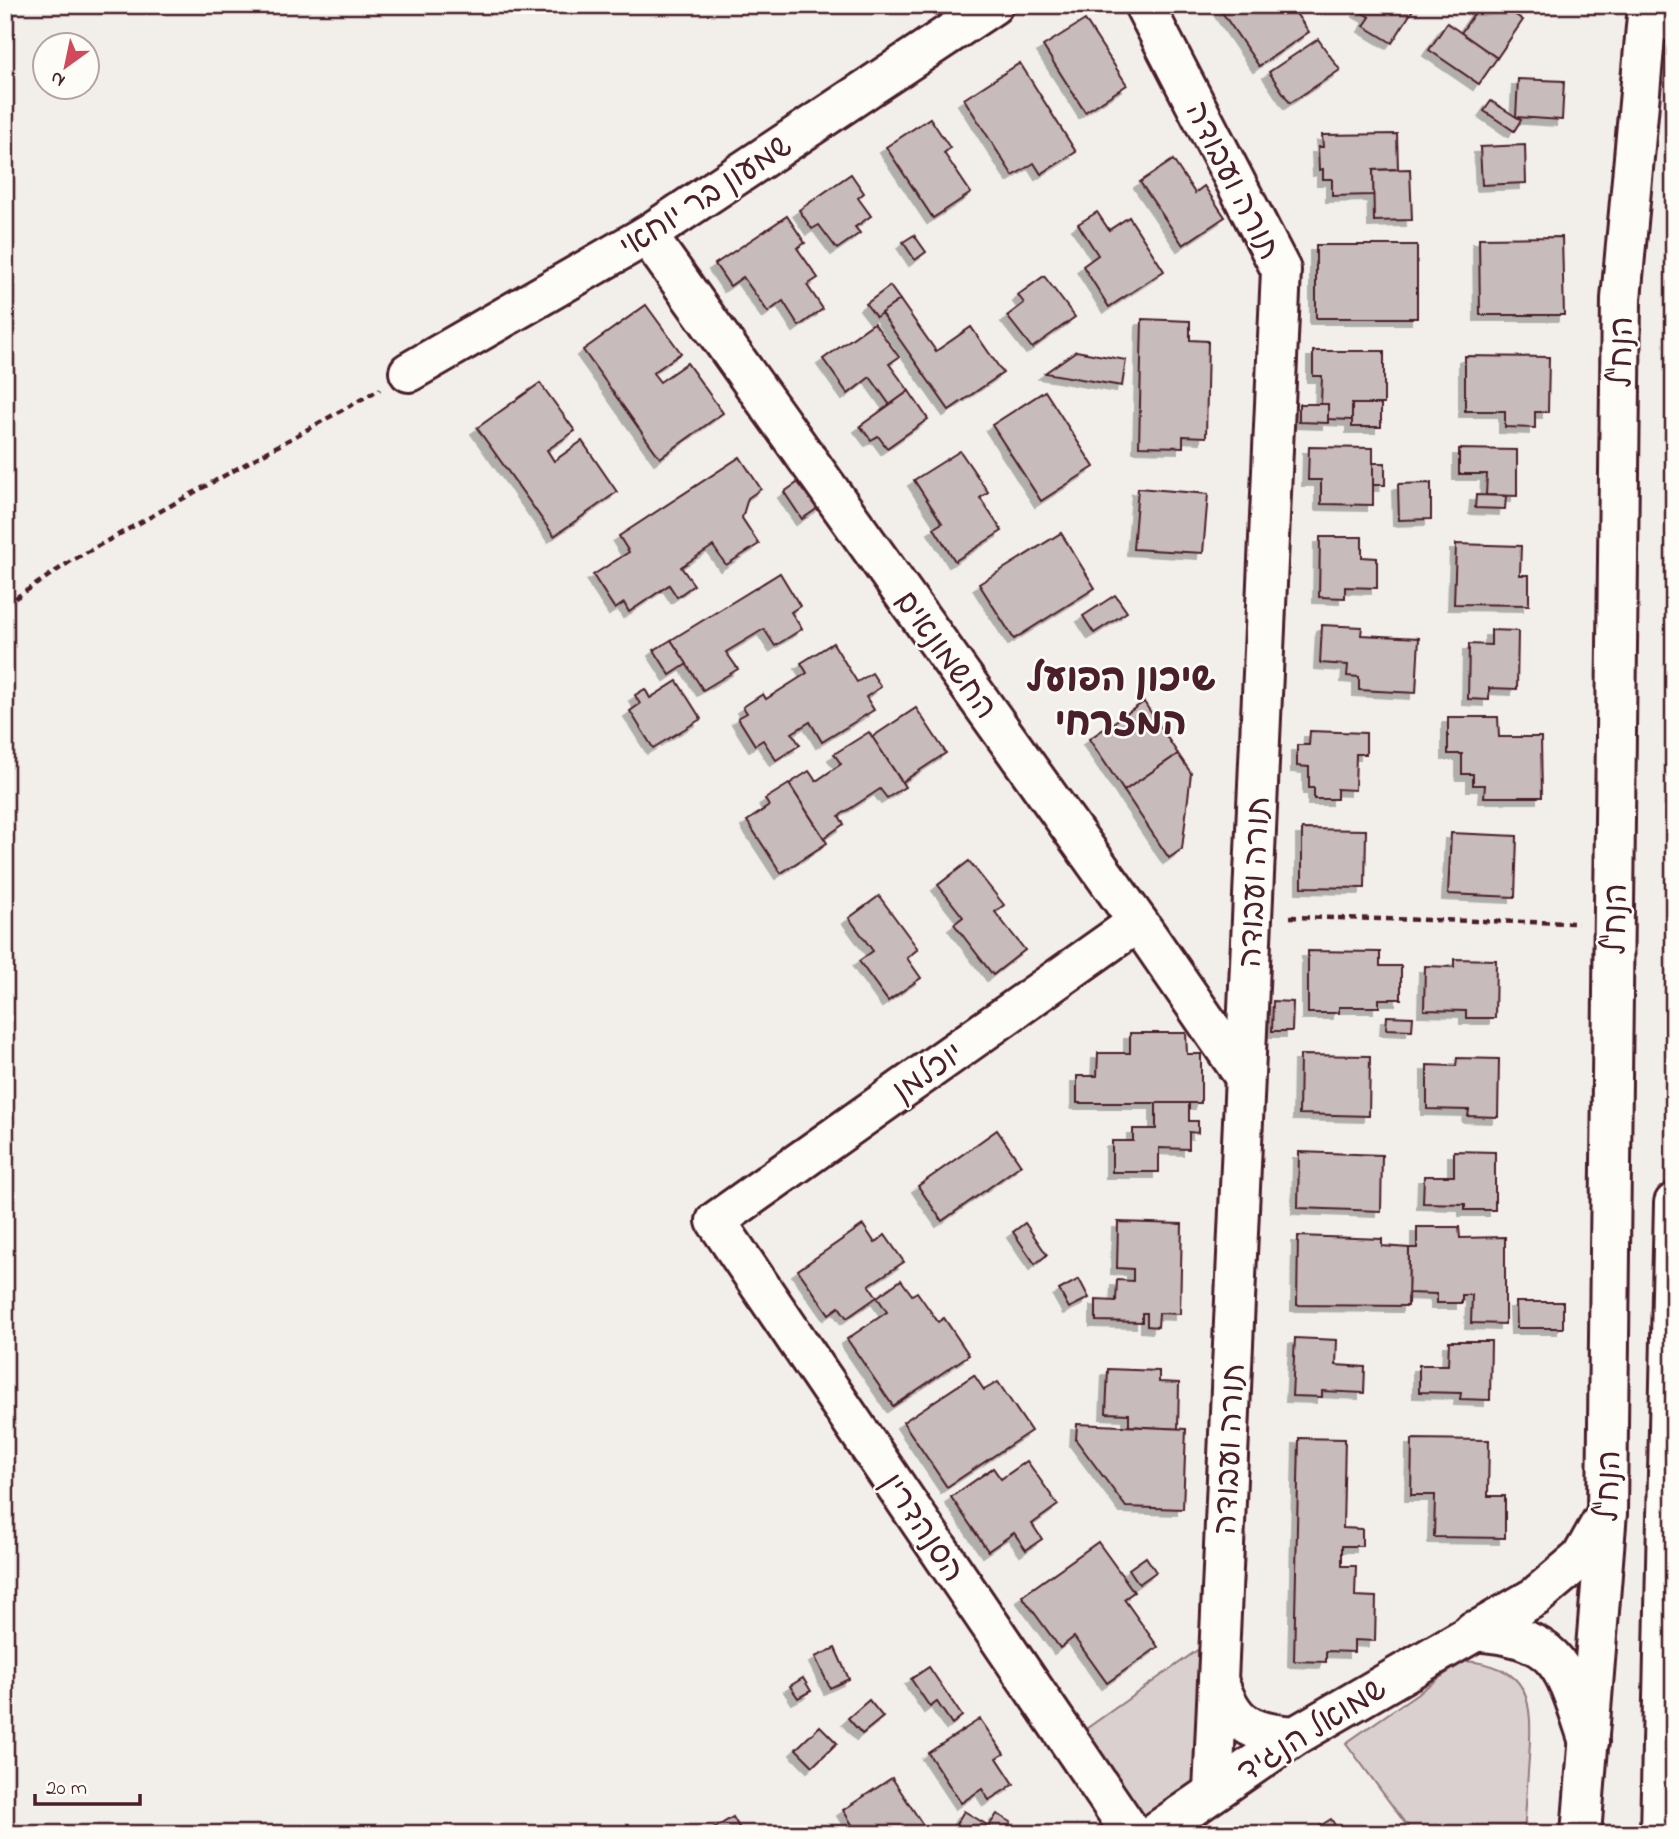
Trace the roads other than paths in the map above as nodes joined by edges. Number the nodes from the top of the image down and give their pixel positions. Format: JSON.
{"nodes":[{"id":1,"x":993,"y":5,"type":"edge"},
{"id":2,"x":1144,"y":5,"type":"edge"},
{"id":3,"x":1649,"y":5,"type":"edge"},
{"id":4,"x":1674,"y":23,"type":"edge"},
{"id":5,"x":647,"y":235,"type":"junction"},
{"id":6,"x":409,"y":372,"type":"road end"},
{"id":7,"x":1138,"y":922,"type":"junction"},
{"id":8,"x":1244,"y":1076,"type":"junction"},
{"id":9,"x":1674,"y":1203,"type":"edge"},
{"id":10,"x":716,"y":1221,"type":"joint"},
{"id":11,"x":1607,"y":1512,"type":"junction"},
{"id":12,"x":1473,"y":1631,"type":"junction"},
{"id":13,"x":1217,"y":1679,"type":"junction"},
{"id":14,"x":1295,"y":1736,"type":"junction"},
{"id":15,"x":1590,"y":1744,"type":"junction"},
{"id":16,"x":1213,"y":1792,"type":"junction"},
{"id":17,"x":1132,"y":1834,"type":"edge"},
{"id":18,"x":1153,"y":1834,"type":"edge"},
{"id":19,"x":1581,"y":1834,"type":"edge"},
{"id":20,"x":1660,"y":1834,"type":"edge"}],
"edges":[{"from":1,"to":5,"type":"main road","name":"שמעון בר יוחאי"},
{"from":2,"to":8,"type":"main road","name":"תורה ועבודה"},
{"from":3,"to":4,"type":"main road"},
{"from":3,"to":11,"type":"main road","name":"הנח\"ל"},
{"from":5,"to":6,"type":"main road","name":"שמעון בר יוחאי"},
{"from":5,"to":7,"type":"main road","name":"החשמונאים"},
{"from":7,"to":8,"type":"main road","name":"החשמונאים"},
{"from":7,"to":10,"type":"main road","name":"יוכלמן"},
{"from":8,"to":13,"type":"main road","name":"תורה ועבודה"},
{"from":9,"to":20,"type":"main road","name":"הנח\"ל"},
{"from":10,"to":17,"type":"main road","name":"הסנהדרין"},
{"from":11,"to":12,"type":"main road","name":"שמואל הנגיד"},
{"from":11,"to":15,"type":"main road","name":"הנח\"ל"},
{"from":12,"to":14,"type":"main road","name":"שמואל הנגיד"},
{"from":12,"to":15,"type":"main road"},
{"from":13,"to":14,"type":"main road"},
{"from":13,"to":16,"type":"main road","name":"תורה ועבודה"},
{"from":14,"to":16,"type":"main road","name":"שמואל הנגיד"},
{"from":15,"to":19,"type":"main road","name":"הנח\"ל"},
{"from":16,"to":18,"type":"main road","name":"שמואל הנגיד"}]}
